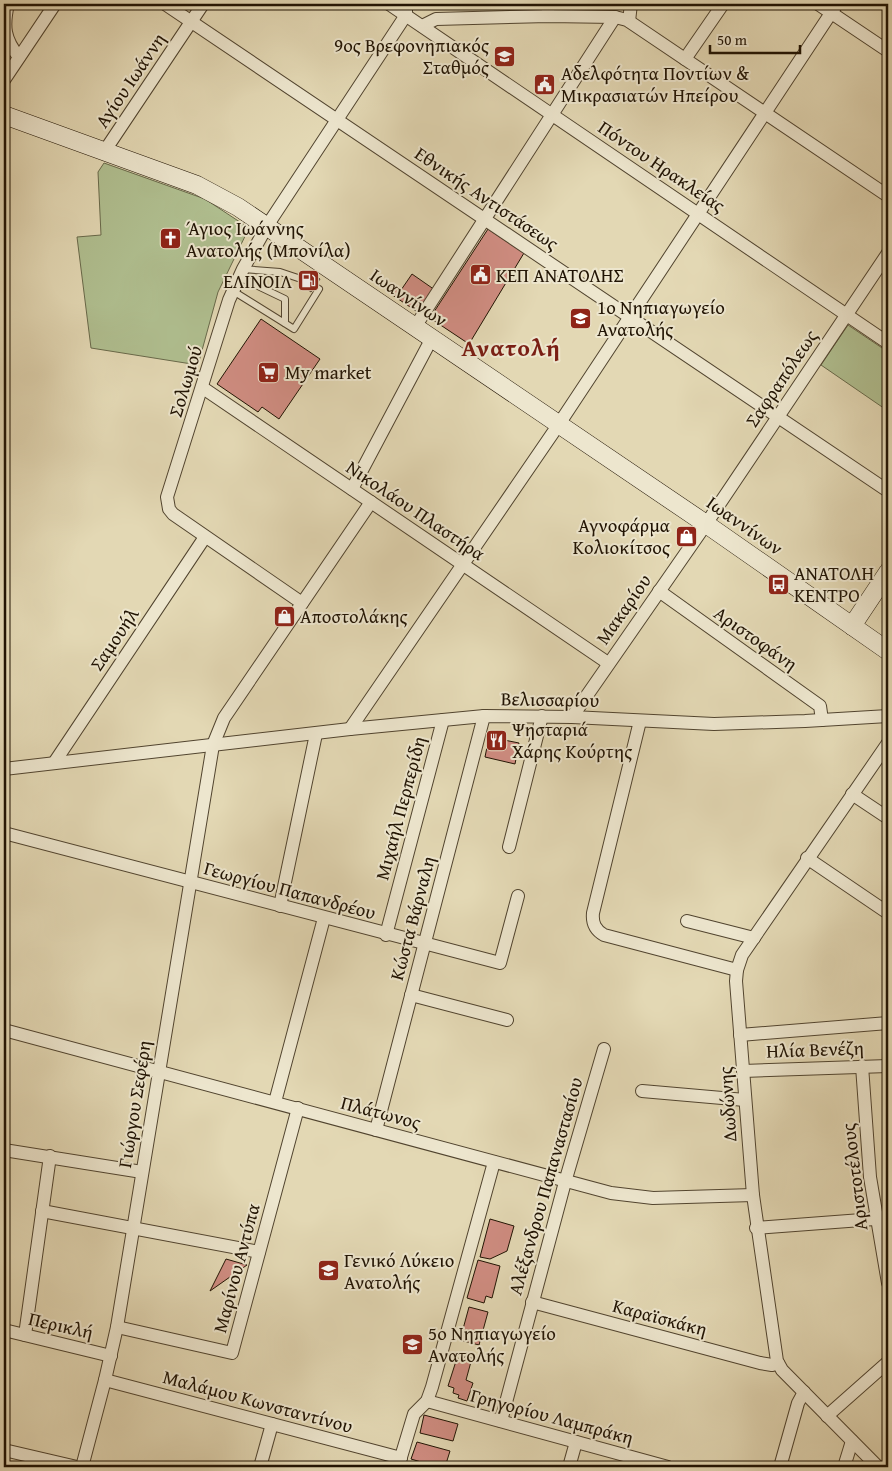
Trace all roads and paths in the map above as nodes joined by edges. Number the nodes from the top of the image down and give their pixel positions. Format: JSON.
{"nodes":[{"id":1,"x":8,"y":4,"type":"edge"},
{"id":2,"x":55,"y":4,"type":"edge"},
{"id":3,"x":164,"y":4,"type":"edge"},
{"id":4,"x":203,"y":4,"type":"edge"},
{"id":5,"x":389,"y":4,"type":"edge"},
{"id":6,"x":631,"y":4,"type":"edge"},
{"id":7,"x":723,"y":4,"type":"edge"},
{"id":8,"x":818,"y":4,"type":"edge"},
{"id":9,"x":834,"y":8,"type":"edge"},
{"id":10,"x":406,"y":10,"type":"edge"},
{"id":11,"x":548,"y":10,"type":"edge"},
{"id":12,"x":615,"y":17,"type":"junction"},
{"id":13,"x":629,"y":21,"type":"junction"},
{"id":14,"x":191,"y":22,"type":"junction"},
{"id":15,"x":422,"y":26,"type":"junction"},
{"id":16,"x":888,"y":51,"type":"edge"},
{"id":17,"x":19,"y":57,"type":"junction"},
{"id":18,"x":685,"y":59,"type":"junction"},
{"id":19,"x":4,"y":80,"type":"edge"},
{"id":20,"x":764,"y":113,"type":"junction"},
{"id":21,"x":552,"y":114,"type":"junction"},
{"id":22,"x":4,"y":115,"type":"edge"},
{"id":23,"x":337,"y":120,"type":"junction"},
{"id":24,"x":104,"y":152,"type":"junction"},
{"id":25,"x":888,"y":196,"type":"edge"},
{"id":26,"x":698,"y":214,"type":"junction"},
{"id":27,"x":484,"y":219,"type":"junction"},
{"id":28,"x":267,"y":226,"type":"junction"},
{"id":29,"x":888,"y":253,"type":"edge"},
{"id":30,"x":241,"y":273,"type":"junction"},
{"id":31,"x":233,"y":291,"type":"junction"},
{"id":32,"x":846,"y":315,"type":"junction"},
{"id":33,"x":629,"y":317,"type":"junction"},
{"id":34,"x":285,"y":323,"type":"junction"},
{"id":35,"x":414,"y":327,"type":"junction"},
{"id":36,"x":432,"y":338,"type":"junction"},
{"id":37,"x":888,"y":343,"type":"edge"},
{"id":38,"x":202,"y":388,"type":"junction"},
{"id":39,"x":778,"y":417,"type":"junction"},
{"id":40,"x":558,"y":424,"type":"junction"},
{"id":41,"x":352,"y":489,"type":"junction"},
{"id":42,"x":888,"y":491,"type":"edge"},
{"id":43,"x":371,"y":502,"type":"junction"},
{"id":44,"x":706,"y":524,"type":"junction"},
{"id":45,"x":205,"y":537,"type":"junction"},
{"id":46,"x":463,"y":564,"type":"junction"},
{"id":47,"x":888,"y":572,"type":"edge"},
{"id":48,"x":659,"y":591,"type":"junction"},
{"id":49,"x":302,"y":603,"type":"junction"},
{"id":50,"x":852,"y":626,"type":"junction"},
{"id":51,"x":888,"y":651,"type":"edge"},
{"id":52,"x":608,"y":663,"type":"junction"},
{"id":53,"x":484,"y":716,"type":"junction"},
{"id":54,"x":542,"y":716,"type":"junction"},
{"id":55,"x":888,"y":716,"type":"edge"},
{"id":56,"x":572,"y":717,"type":"junction"},
{"id":57,"x":443,"y":720,"type":"junction"},
{"id":58,"x":822,"y":720,"type":"junction"},
{"id":59,"x":640,"y":721,"type":"junction"},
{"id":60,"x":350,"y":729,"type":"junction"},
{"id":61,"x":316,"y":734,"type":"junction"},
{"id":62,"x":888,"y":742,"type":"edge"},
{"id":63,"x":212,"y":745,"type":"junction"},
{"id":64,"x":54,"y":763,"type":"junction"},
{"id":65,"x":4,"y":769,"type":"edge"},
{"id":66,"x":852,"y":794,"type":"junction"},
{"id":67,"x":888,"y":818,"type":"edge"},
{"id":68,"x":4,"y":833,"type":"edge"},
{"id":69,"x":509,"y":847,"type":"dead end"},
{"id":70,"x":807,"y":858,"type":"junction"},
{"id":71,"x":190,"y":882,"type":"junction"},
{"id":72,"x":518,"y":896,"type":"dead end"},
{"id":73,"x":280,"y":906,"type":"junction"},
{"id":74,"x":888,"y":913,"type":"edge"},
{"id":75,"x":324,"y":918,"type":"junction"},
{"id":76,"x":687,"y":922,"type":"dead end"},
{"id":77,"x":386,"y":935,"type":"junction"},
{"id":78,"x":754,"y":938,"type":"junction"},
{"id":79,"x":425,"y":945,"type":"junction"},
{"id":80,"x":737,"y":970,"type":"junction"},
{"id":81,"x":411,"y":995,"type":"junction"},
{"id":82,"x":507,"y":1020,"type":"dead end"},
{"id":83,"x":888,"y":1022,"type":"edge"},
{"id":84,"x":4,"y":1030,"type":"edge"},
{"id":85,"x":740,"y":1035,"type":"junction"},
{"id":86,"x":604,"y":1049,"type":"dead end"},
{"id":87,"x":862,"y":1066,"type":"junction"},
{"id":88,"x":888,"y":1066,"type":"edge"},
{"id":89,"x":159,"y":1071,"type":"junction"},
{"id":90,"x":743,"y":1071,"type":"junction"},
{"id":91,"x":642,"y":1091,"type":"dead end"},
{"id":92,"x":745,"y":1100,"type":"junction"},
{"id":93,"x":275,"y":1102,"type":"junction"},
{"id":94,"x":298,"y":1108,"type":"junction"},
{"id":95,"x":376,"y":1130,"type":"junction"},
{"id":96,"x":4,"y":1150,"type":"edge"},
{"id":97,"x":50,"y":1156,"type":"junction"},
{"id":98,"x":494,"y":1162,"type":"junction"},
{"id":99,"x":142,"y":1172,"type":"junction"},
{"id":100,"x":565,"y":1182,"type":"junction"},
{"id":101,"x":752,"y":1195,"type":"junction"},
{"id":102,"x":42,"y":1211,"type":"junction"},
{"id":103,"x":882,"y":1218,"type":"edge"},
{"id":104,"x":133,"y":1228,"type":"junction"},
{"id":105,"x":756,"y":1228,"type":"junction"},
{"id":106,"x":259,"y":1252,"type":"junction"},
{"id":107,"x":888,"y":1283,"type":"edge"},
{"id":108,"x":532,"y":1302,"type":"junction"},
{"id":109,"x":117,"y":1327,"type":"junction"},
{"id":110,"x":4,"y":1330,"type":"edge"},
{"id":111,"x":25,"y":1335,"type":"junction"},
{"id":112,"x":111,"y":1356,"type":"junction"},
{"id":113,"x":888,"y":1362,"type":"edge"},
{"id":114,"x":778,"y":1363,"type":"junction"},
{"id":115,"x":105,"y":1380,"type":"junction"},
{"id":116,"x":804,"y":1392,"type":"junction"},
{"id":117,"x":427,"y":1401,"type":"junction"},
{"id":118,"x":827,"y":1416,"type":"junction"},
{"id":119,"x":501,"y":1421,"type":"junction"},
{"id":120,"x":272,"y":1424,"type":"junction"},
{"id":121,"x":852,"y":1441,"type":"junction"},
{"id":122,"x":576,"y":1442,"type":"junction"},
{"id":123,"x":4,"y":1450,"type":"edge"},
{"id":124,"x":400,"y":1463,"type":"edge"},
{"id":125,"x":77,"y":1467,"type":"edge"},
{"id":126,"x":82,"y":1467,"type":"edge"},
{"id":127,"x":260,"y":1467,"type":"edge"},
{"id":128,"x":569,"y":1467,"type":"edge"},
{"id":129,"x":668,"y":1467,"type":"edge"},
{"id":130,"x":780,"y":1467,"type":"edge"},
{"id":131,"x":844,"y":1467,"type":"edge"},
{"id":132,"x":878,"y":1467,"type":"edge"}],
"edges":[{"from":1,"to":17,"type":"street"},
{"from":2,"to":17,"type":"street"},
{"from":3,"to":14,"type":"street","name":"Εθνικής Αντιστάσεως"},
{"from":4,"to":14,"type":"street","name":"Αγίου Ιωάννη"},
{"from":5,"to":10,"type":"street","name":"Πόντου Ηρακλείας"},
{"from":6,"to":13,"type":"street"},
{"from":7,"to":18,"type":"street"},
{"from":8,"to":9,"type":"street"},
{"from":9,"to":16,"type":"street"},
{"from":9,"to":20,"type":"street"},
{"from":10,"to":15,"type":"street","name":"Πόντου Ηρακλείας"},
{"from":10,"to":23,"type":"street","name":"Σολωμού"},
{"from":11,"to":12,"type":"street"},
{"from":11,"to":15,"type":"street"},
{"from":12,"to":13,"type":"street"},
{"from":12,"to":21,"type":"street"},
{"from":13,"to":18,"type":"street"},
{"from":14,"to":23,"type":"street","name":"Εθνικής Αντιστάσεως"},
{"from":14,"to":24,"type":"street","name":"Αγίου Ιωάννη"},
{"from":15,"to":21,"type":"street","name":"Πόντου Ηρακλείας"},
{"from":17,"to":19,"type":"street"},
{"from":18,"to":20,"type":"street"},
{"from":20,"to":25,"type":"street"},
{"from":20,"to":26,"type":"street"},
{"from":21,"to":26,"type":"street","name":"Πόντου Ηρακλείας"},
{"from":21,"to":27,"type":"street"},
{"from":22,"to":24,"type":"main road","name":"Ιωαννίνων"},
{"from":23,"to":27,"type":"street","name":"Εθνικής Αντιστάσεως"},
{"from":23,"to":28,"type":"street","name":"Σολωμού"},
{"from":24,"to":28,"type":"main road","name":"Ιωαννίνων"},
{"from":26,"to":32,"type":"street","name":"Πόντου Ηρακλείας"},
{"from":26,"to":33,"type":"street"},
{"from":27,"to":33,"type":"street","name":"Εθνικής Αντιστάσεως"},
{"from":27,"to":35,"type":"street"},
{"from":28,"to":30,"type":"street","name":"Σολωμού"},
{"from":28,"to":35,"type":"main road","name":"Ιωαννίνων"},
{"from":29,"to":32,"type":"street","name":"Σαφραπόλεως"},
{"from":30,"to":31,"type":"street","name":"Σολωμού"},
{"from":30,"to":34,"type":"lane"},
{"from":30,"to":34,"type":"lane"},
{"from":31,"to":34,"type":"lane"},
{"from":31,"to":38,"type":"street","name":"Σολωμού"},
{"from":32,"to":37,"type":"street","name":"Πόντου Ηρακλείας"},
{"from":32,"to":39,"type":"street","name":"Σαφραπόλεως"},
{"from":33,"to":39,"type":"street","name":"Εθνικής Αντιστάσεως"},
{"from":33,"to":40,"type":"street"},
{"from":35,"to":36,"type":"main road","name":"Ιωαννίνων"},
{"from":36,"to":40,"type":"main road","name":"Ιωαννίνων"},
{"from":36,"to":41,"type":"street"},
{"from":38,"to":41,"type":"street","name":"Νικολάου Πλαστήρα"},
{"from":38,"to":45,"type":"street","name":"Σολωμού"},
{"from":39,"to":42,"type":"street","name":"Εθνικής Αντιστάσεως"},
{"from":39,"to":44,"type":"street","name":"Σαφραπόλεως"},
{"from":40,"to":44,"type":"main road","name":"Ιωαννίνων"},
{"from":40,"to":46,"type":"street"},
{"from":41,"to":43,"type":"street","name":"Νικολάου Πλαστήρα"},
{"from":43,"to":46,"type":"street","name":"Νικολάου Πλαστήρα"},
{"from":43,"to":49,"type":"street","name":"Γιώργου Σεφέρη"},
{"from":44,"to":48,"type":"street","name":"Μακαρίου"},
{"from":44,"to":50,"type":"main road","name":"Ιωαννίνων"},
{"from":45,"to":49,"type":"street","name":"Σολωμού"},
{"from":45,"to":64,"type":"street","name":"Σαμουήλ"},
{"from":46,"to":52,"type":"street","name":"Νικολάου Πλαστήρα"},
{"from":46,"to":60,"type":"street"},
{"from":47,"to":50,"type":"main road"},
{"from":48,"to":52,"type":"street","name":"Μακαρίου"},
{"from":48,"to":58,"type":"street","name":"Αριστοφάνη"},
{"from":49,"to":63,"type":"street","name":"Γιώργου Σεφέρη"},
{"from":50,"to":51,"type":"main road","name":"Ιωαννίνων"},
{"from":52,"to":56,"type":"street","name":"Μακαρίου"},
{"from":53,"to":54,"type":"street","name":"Βελισσαρίου"},
{"from":53,"to":57,"type":"street","name":"Βελισσαρίου"},
{"from":53,"to":79,"type":"street","name":"Κώστα Βάρναλη"},
{"from":54,"to":56,"type":"street","name":"Βελισσαρίου"},
{"from":54,"to":69,"type":"street"},
{"from":55,"to":58,"type":"street","name":"Βελισσαρίου"},
{"from":56,"to":59,"type":"street","name":"Βελισσαρίου"},
{"from":57,"to":60,"type":"street","name":"Βελισσαρίου"},
{"from":57,"to":77,"type":"street","name":"Μιχαήλ Περπερίδη"},
{"from":58,"to":59,"type":"street","name":"Βελισσαρίου"},
{"from":59,"to":80,"type":"street"},
{"from":60,"to":61,"type":"street","name":"Βελισσαρίου"},
{"from":61,"to":63,"type":"street","name":"Βελισσαρίου"},
{"from":61,"to":73,"type":"street"},
{"from":62,"to":66,"type":"street","name":"Δωδώνης"},
{"from":63,"to":64,"type":"street","name":"Βελισσαρίου"},
{"from":63,"to":71,"type":"street","name":"Γιώργου Σεφέρη"},
{"from":64,"to":65,"type":"street","name":"Βελισσαρίου"},
{"from":66,"to":67,"type":"street"},
{"from":66,"to":70,"type":"street","name":"Δωδώνης"},
{"from":68,"to":71,"type":"street","name":"Γεωργίου Παπανδρέου"},
{"from":70,"to":74,"type":"street"},
{"from":70,"to":78,"type":"street","name":"Δωδώνης"},
{"from":71,"to":73,"type":"street","name":"Γεωργίου Παπανδρέου"},
{"from":71,"to":89,"type":"street","name":"Γιώργου Σεφέρη"},
{"from":72,"to":79,"type":"street","name":"Γεωργίου Παπανδρέου"},
{"from":73,"to":75,"type":"street","name":"Γεωργίου Παπανδρέου"},
{"from":75,"to":77,"type":"street","name":"Γεωργίου Παπανδρέου"},
{"from":75,"to":93,"type":"street"},
{"from":76,"to":78,"type":"street"},
{"from":77,"to":79,"type":"street","name":"Γεωργίου Παπανδρέου"},
{"from":78,"to":80,"type":"street","name":"Δωδώνης"},
{"from":79,"to":81,"type":"street","name":"Κώστα Βάρναλη"},
{"from":80,"to":85,"type":"street","name":"Δωδώνης"},
{"from":81,"to":82,"type":"street"},
{"from":81,"to":95,"type":"street","name":"Κώστα Βάρναλη"},
{"from":83,"to":85,"type":"street"},
{"from":84,"to":89,"type":"street","name":"Πλάτωνος"},
{"from":85,"to":90,"type":"street","name":"Δωδώνης"},
{"from":86,"to":100,"type":"street","name":"Αλέξανδρου Παπαναστασίου"},
{"from":87,"to":88,"type":"street","name":"Ηλία Βενέζη"},
{"from":87,"to":90,"type":"street","name":"Ηλία Βενέζη"},
{"from":87,"to":103,"type":"street","name":"Αριστοτέλους"},
{"from":89,"to":93,"type":"street","name":"Πλάτωνος"},
{"from":89,"to":99,"type":"street","name":"Γιώργου Σεφέρη"},
{"from":90,"to":92,"type":"street","name":"Δωδώνης"},
{"from":91,"to":92,"type":"street"},
{"from":92,"to":101,"type":"street","name":"Δωδώνης"},
{"from":93,"to":94,"type":"street","name":"Πλάτωνος"},
{"from":94,"to":95,"type":"street","name":"Πλάτωνος"},
{"from":94,"to":106,"type":"street","name":"Μαρίνου Αντύπα"},
{"from":95,"to":98,"type":"street","name":"Πλάτωνος"},
{"from":96,"to":97,"type":"street"},
{"from":97,"to":99,"type":"street"},
{"from":97,"to":102,"type":"street"},
{"from":98,"to":100,"type":"street","name":"Πλάτωνος"},
{"from":98,"to":117,"type":"street"},
{"from":99,"to":104,"type":"street","name":"Γιώργου Σεφέρη"},
{"from":100,"to":101,"type":"street","name":"Πλάτωνος"},
{"from":100,"to":108,"type":"street","name":"Αλέξανδρου Παπαναστασίου"},
{"from":101,"to":105,"type":"street","name":"Δωδώνης"},
{"from":102,"to":104,"type":"street"},
{"from":102,"to":111,"type":"street"},
{"from":103,"to":105,"type":"street"},
{"from":103,"to":107,"type":"street","name":"Αριστοτέλους"},
{"from":104,"to":106,"type":"street"},
{"from":104,"to":109,"type":"street","name":"Γιώργου Σεφέρη"},
{"from":105,"to":114,"type":"street","name":"Δωδώνης"},
{"from":106,"to":109,"type":"street","name":"Μαρίνου Αντύπα"},
{"from":108,"to":114,"type":"street","name":"Καραϊσκάκη"},
{"from":108,"to":119,"type":"street","name":"Αλέξανδρου Παπαναστασίου"},
{"from":109,"to":112,"type":"street","name":"Γιώργου Σεφέρη"},
{"from":110,"to":111,"type":"street","name":"Περικλή"},
{"from":111,"to":112,"type":"street","name":"Περικλή"},
{"from":112,"to":115,"type":"street","name":"Γιώργου Σεφέρη"},
{"from":113,"to":118,"type":"street"},
{"from":114,"to":116,"type":"street"},
{"from":115,"to":120,"type":"street","name":"Μαλάμου Κωνσταντίνου"},
{"from":115,"to":126,"type":"street","name":"Γιώργου Σεφέρη"},
{"from":116,"to":118,"type":"street"},
{"from":116,"to":130,"type":"street"},
{"from":117,"to":119,"type":"street","name":"Γρηγορίου Λαμπράκη"},
{"from":117,"to":124,"type":"street"},
{"from":118,"to":121,"type":"street"},
{"from":119,"to":122,"type":"street","name":"Γρηγορίου Λαμπράκη"},
{"from":120,"to":124,"type":"street","name":"Μαλάμου Κωνσταντίνου"},
{"from":120,"to":127,"type":"street"},
{"from":121,"to":131,"type":"street"},
{"from":121,"to":132,"type":"street"},
{"from":122,"to":128,"type":"street"},
{"from":122,"to":129,"type":"street","name":"Γρηγορίου Λαμπράκη"},
{"from":123,"to":125,"type":"street"}]}
